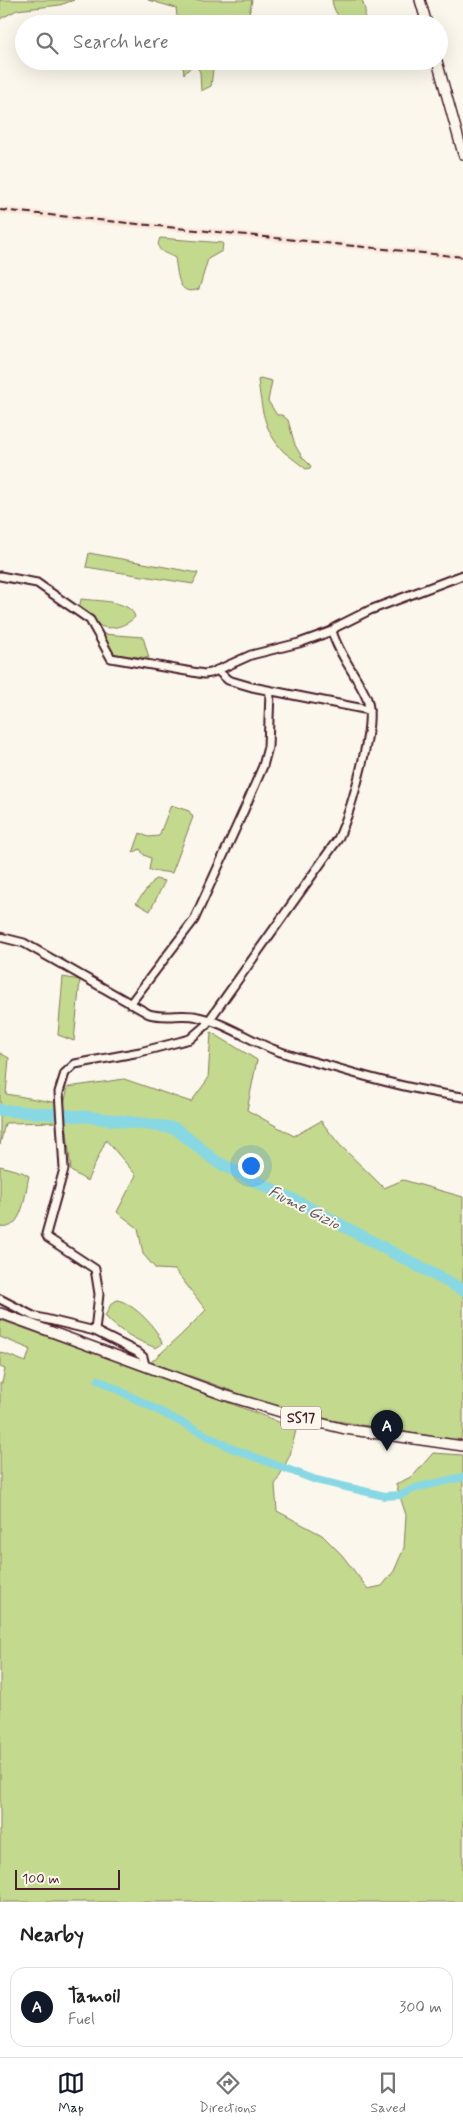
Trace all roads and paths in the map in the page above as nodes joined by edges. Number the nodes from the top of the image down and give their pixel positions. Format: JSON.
{"nodes":[{"id":1,"x":420,"y":0,"type":"edge"},
{"id":2,"x":424,"y":15,"type":"edge"},
{"id":3,"x":440,"y":70,"type":"edge"},
{"id":4,"x":463,"y":154,"type":"edge"},
{"id":5,"x":0,"y":576,"type":"edge"},
{"id":6,"x":463,"y":576,"type":"edge"},
{"id":7,"x":332,"y":631,"type":"junction"},
{"id":8,"x":217,"y":670,"type":"junction"},
{"id":9,"x":270,"y":691,"type":"junction"},
{"id":10,"x":369,"y":710,"type":"junction"},
{"id":11,"x":0,"y":937,"type":"edge"},
{"id":12,"x":130,"y":1004,"type":"junction"},
{"id":13,"x":209,"y":1021,"type":"junction"},
{"id":14,"x":463,"y":1097,"type":"edge"},
{"id":15,"x":0,"y":1299,"type":"edge"},
{"id":16,"x":0,"y":1313,"type":"edge"},
{"id":17,"x":32,"y":1320,"type":"junction"},
{"id":18,"x":95,"y":1331,"type":"junction"},
{"id":19,"x":145,"y":1365,"type":"junction"},
{"id":20,"x":463,"y":1446,"type":"edge"}],
"edges":[{"from":1,"to":2,"type":"main road"},
{"from":3,"to":4,"type":"main road"},
{"from":5,"to":8,"type":"street"},
{"from":6,"to":7,"type":"street"},
{"from":7,"to":8,"type":"street"},
{"from":7,"to":10,"type":"street"},
{"from":8,"to":9,"type":"street"},
{"from":9,"to":10,"type":"street"},
{"from":9,"to":12,"type":"street"},
{"from":10,"to":13,"type":"street"},
{"from":11,"to":12,"type":"street"},
{"from":12,"to":13,"type":"street"},
{"from":13,"to":14,"type":"street"},
{"from":13,"to":18,"type":"street"},
{"from":15,"to":17,"type":"street"},
{"from":16,"to":17,"type":"main road","number":"SS17"},
{"from":17,"to":18,"type":"street"},
{"from":17,"to":19,"type":"main road","number":"SS17"},
{"from":18,"to":19,"type":"street"},
{"from":19,"to":20,"type":"main road","number":"SS17"}]}
